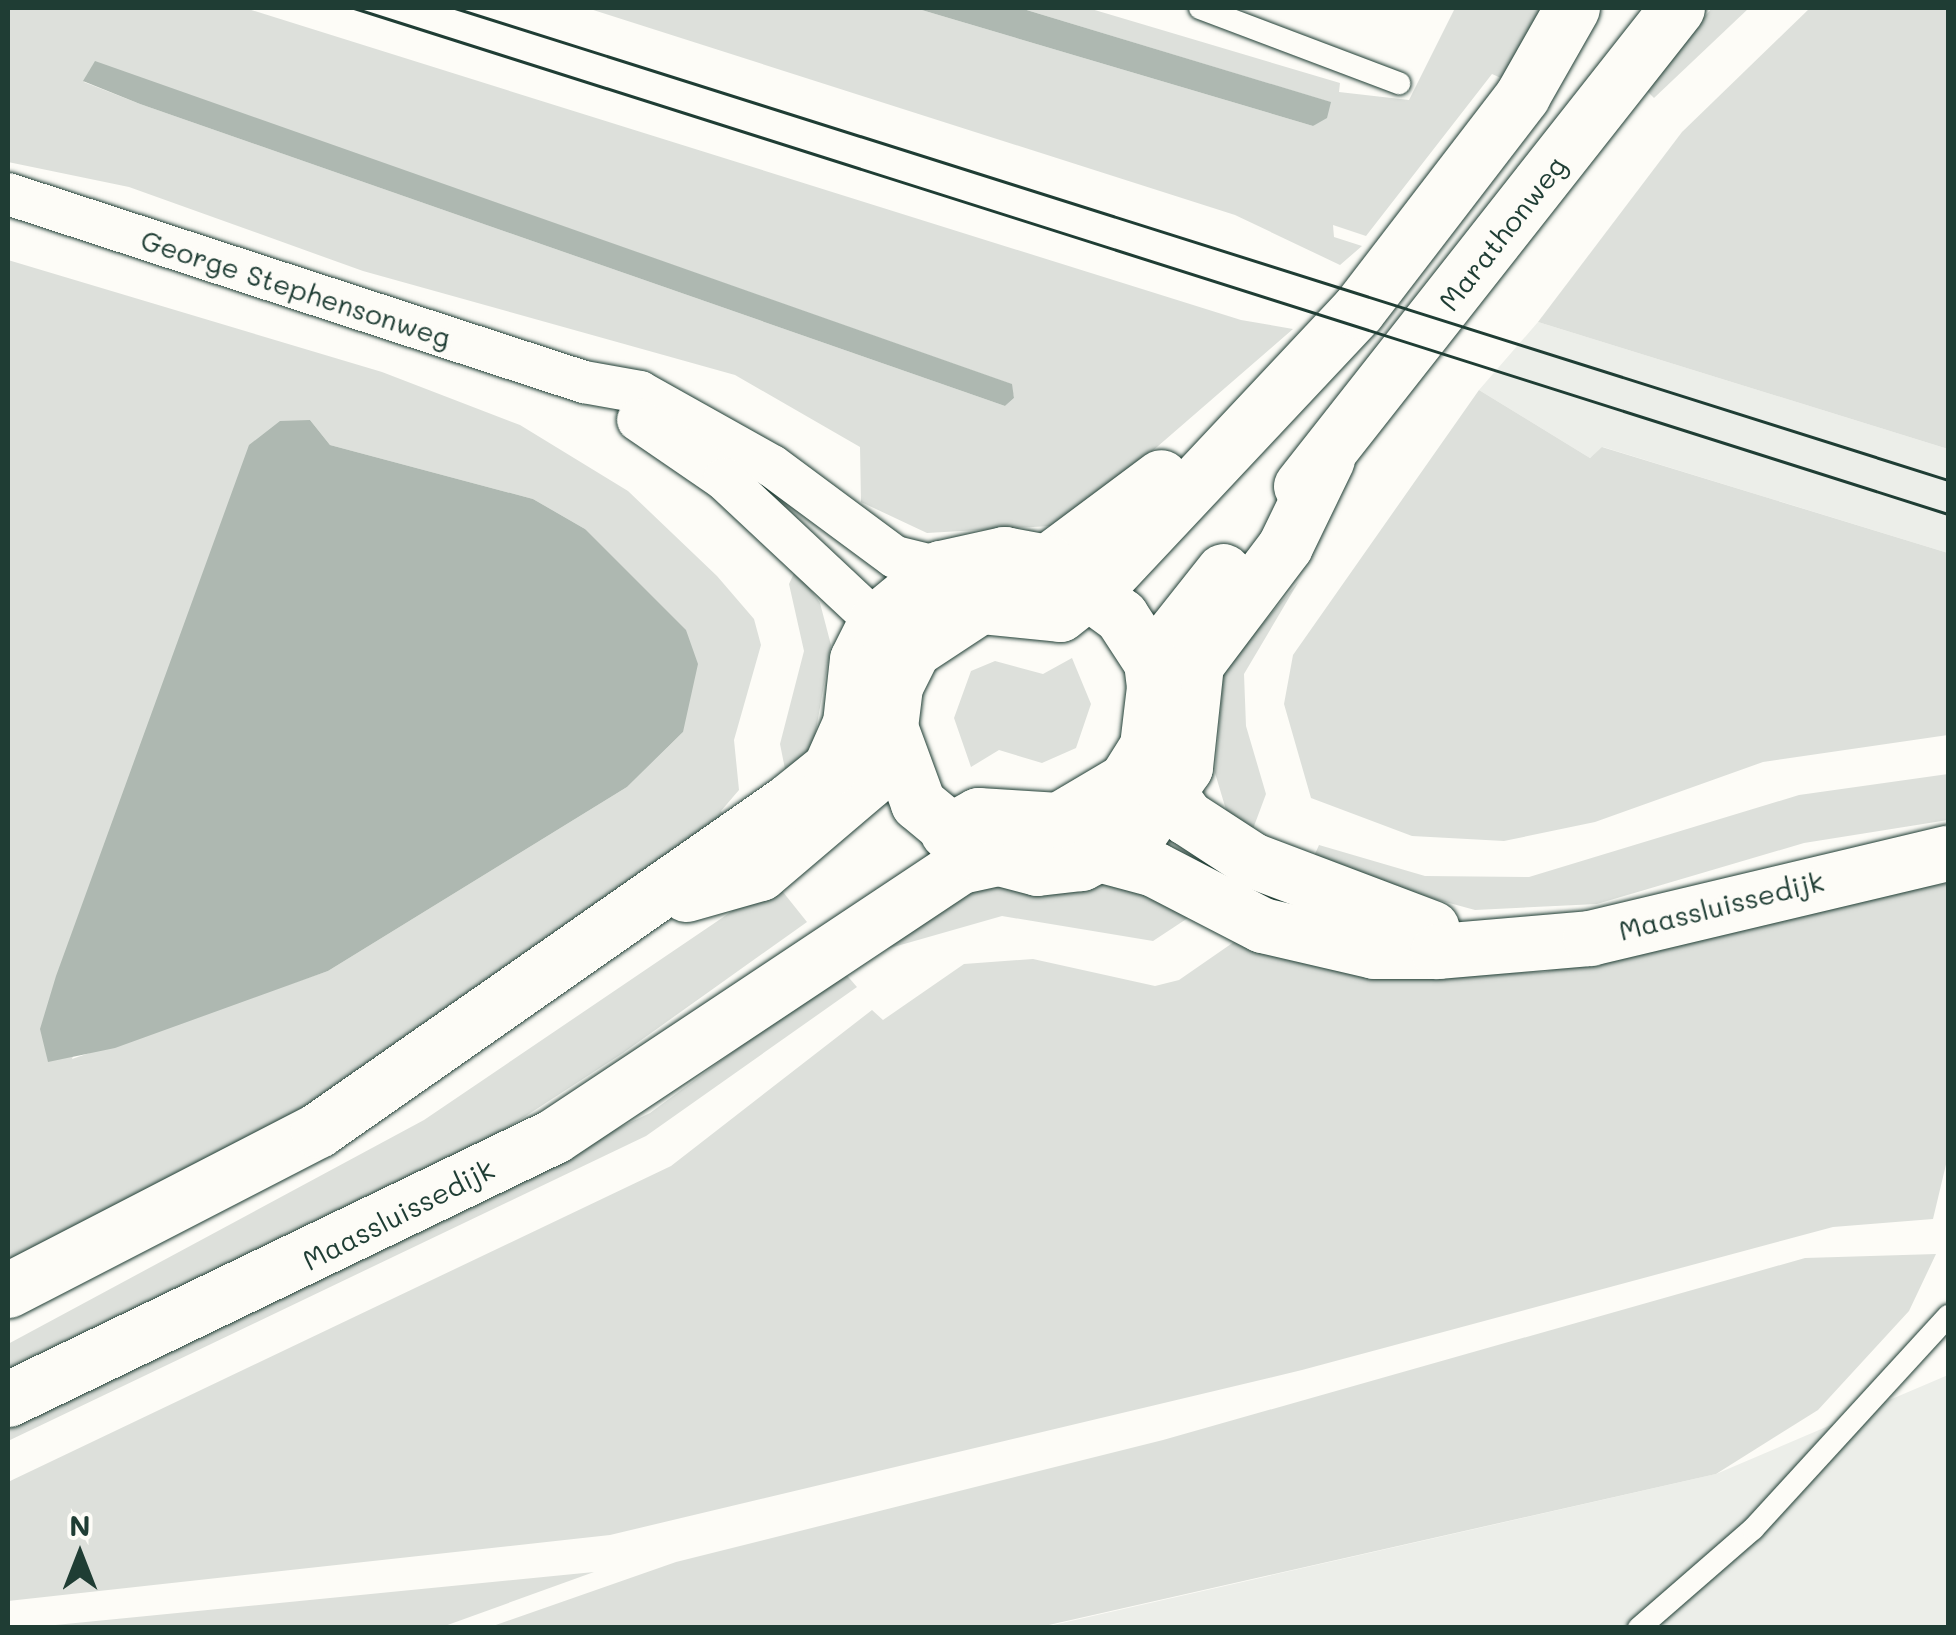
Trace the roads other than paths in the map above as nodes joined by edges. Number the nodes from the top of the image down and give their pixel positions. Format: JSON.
{"nodes":[{"id":1,"x":1200,"y":8,"type":"edge"},
{"id":2,"x":1572,"y":8,"type":"edge"},
{"id":3,"x":1677,"y":8,"type":"edge"},
{"id":4,"x":1398,"y":83,"type":"dead end"},
{"id":5,"x":8,"y":194,"type":"edge"},
{"id":6,"x":584,"y":382,"type":"junction"},
{"id":7,"x":1250,"y":416,"type":"junction"},
{"id":8,"x":1046,"y":562,"type":"junction"},
{"id":9,"x":940,"y":568,"type":"junction"},
{"id":10,"x":1092,"y":589,"type":"junction"},
{"id":11,"x":876,"y":620,"type":"junction"},
{"id":12,"x":902,"y":667,"type":"junction"},
{"id":13,"x":1172,"y":672,"type":"junction"},
{"id":14,"x":871,"y":733,"type":"junction"},
{"id":15,"x":1146,"y":746,"type":"junction"},
{"id":16,"x":1169,"y":799,"type":"junction"},
{"id":17,"x":947,"y":832,"type":"junction"},
{"id":18,"x":1948,"y":853,"type":"edge"},
{"id":19,"x":1102,"y":855,"type":"junction"},
{"id":20,"x":993,"y":858,"type":"junction"},
{"id":21,"x":1492,"y":945,"type":"junction"},
{"id":22,"x":767,"y":991,"type":"junction"},
{"id":23,"x":8,"y":1290,"type":"edge"},
{"id":24,"x":1948,"y":1316,"type":"edge"},
{"id":25,"x":8,"y":1399,"type":"edge"},
{"id":26,"x":1639,"y":1628,"type":"edge"}],
"edges":[{"from":1,"to":4,"type":"lane"},
{"from":2,"to":7,"type":"main road"},
{"from":3,"to":13,"type":"main road","name":"Marathonweg"},
{"from":5,"to":6,"type":"street","name":"George Stephensonweg"},
{"from":6,"to":9,"type":"street","name":"George Stephensonweg"},
{"from":6,"to":11,"type":"street","name":"George Stephensonweg"},
{"from":7,"to":8,"type":"main road"},
{"from":7,"to":10,"type":"main road"},
{"from":8,"to":9,"type":"main road"},
{"from":8,"to":10,"type":"main road"},
{"from":9,"to":11,"type":"main road"},
{"from":10,"to":12,"type":"main road"},
{"from":10,"to":13,"type":"main road"},
{"from":11,"to":12,"type":"main road"},
{"from":11,"to":14,"type":"main road"},
{"from":12,"to":14,"type":"main road"},
{"from":13,"to":15,"type":"main road"},
{"from":13,"to":16,"type":"main road"},
{"from":14,"to":17,"type":"main road"},
{"from":14,"to":23,"type":"main road"},
{"from":15,"to":16,"type":"main road"},
{"from":15,"to":17,"type":"main road"},
{"from":16,"to":19,"type":"main road"},
{"from":16,"to":21,"type":"main road","name":"Maassluissedijk"},
{"from":17,"to":20,"type":"main road"},
{"from":17,"to":22,"type":"main road","name":"Maassluissedijk"},
{"from":18,"to":21,"type":"main road","name":"Maassluissedijk"},
{"from":19,"to":20,"type":"main road"},
{"from":19,"to":21,"type":"main road","name":"Maassluissedijk"},
{"from":20,"to":22,"type":"main road","name":"Maassluissedijk"},
{"from":22,"to":25,"type":"main road","name":"Maassluissedijk"},
{"from":24,"to":26,"type":"lane"}]}
